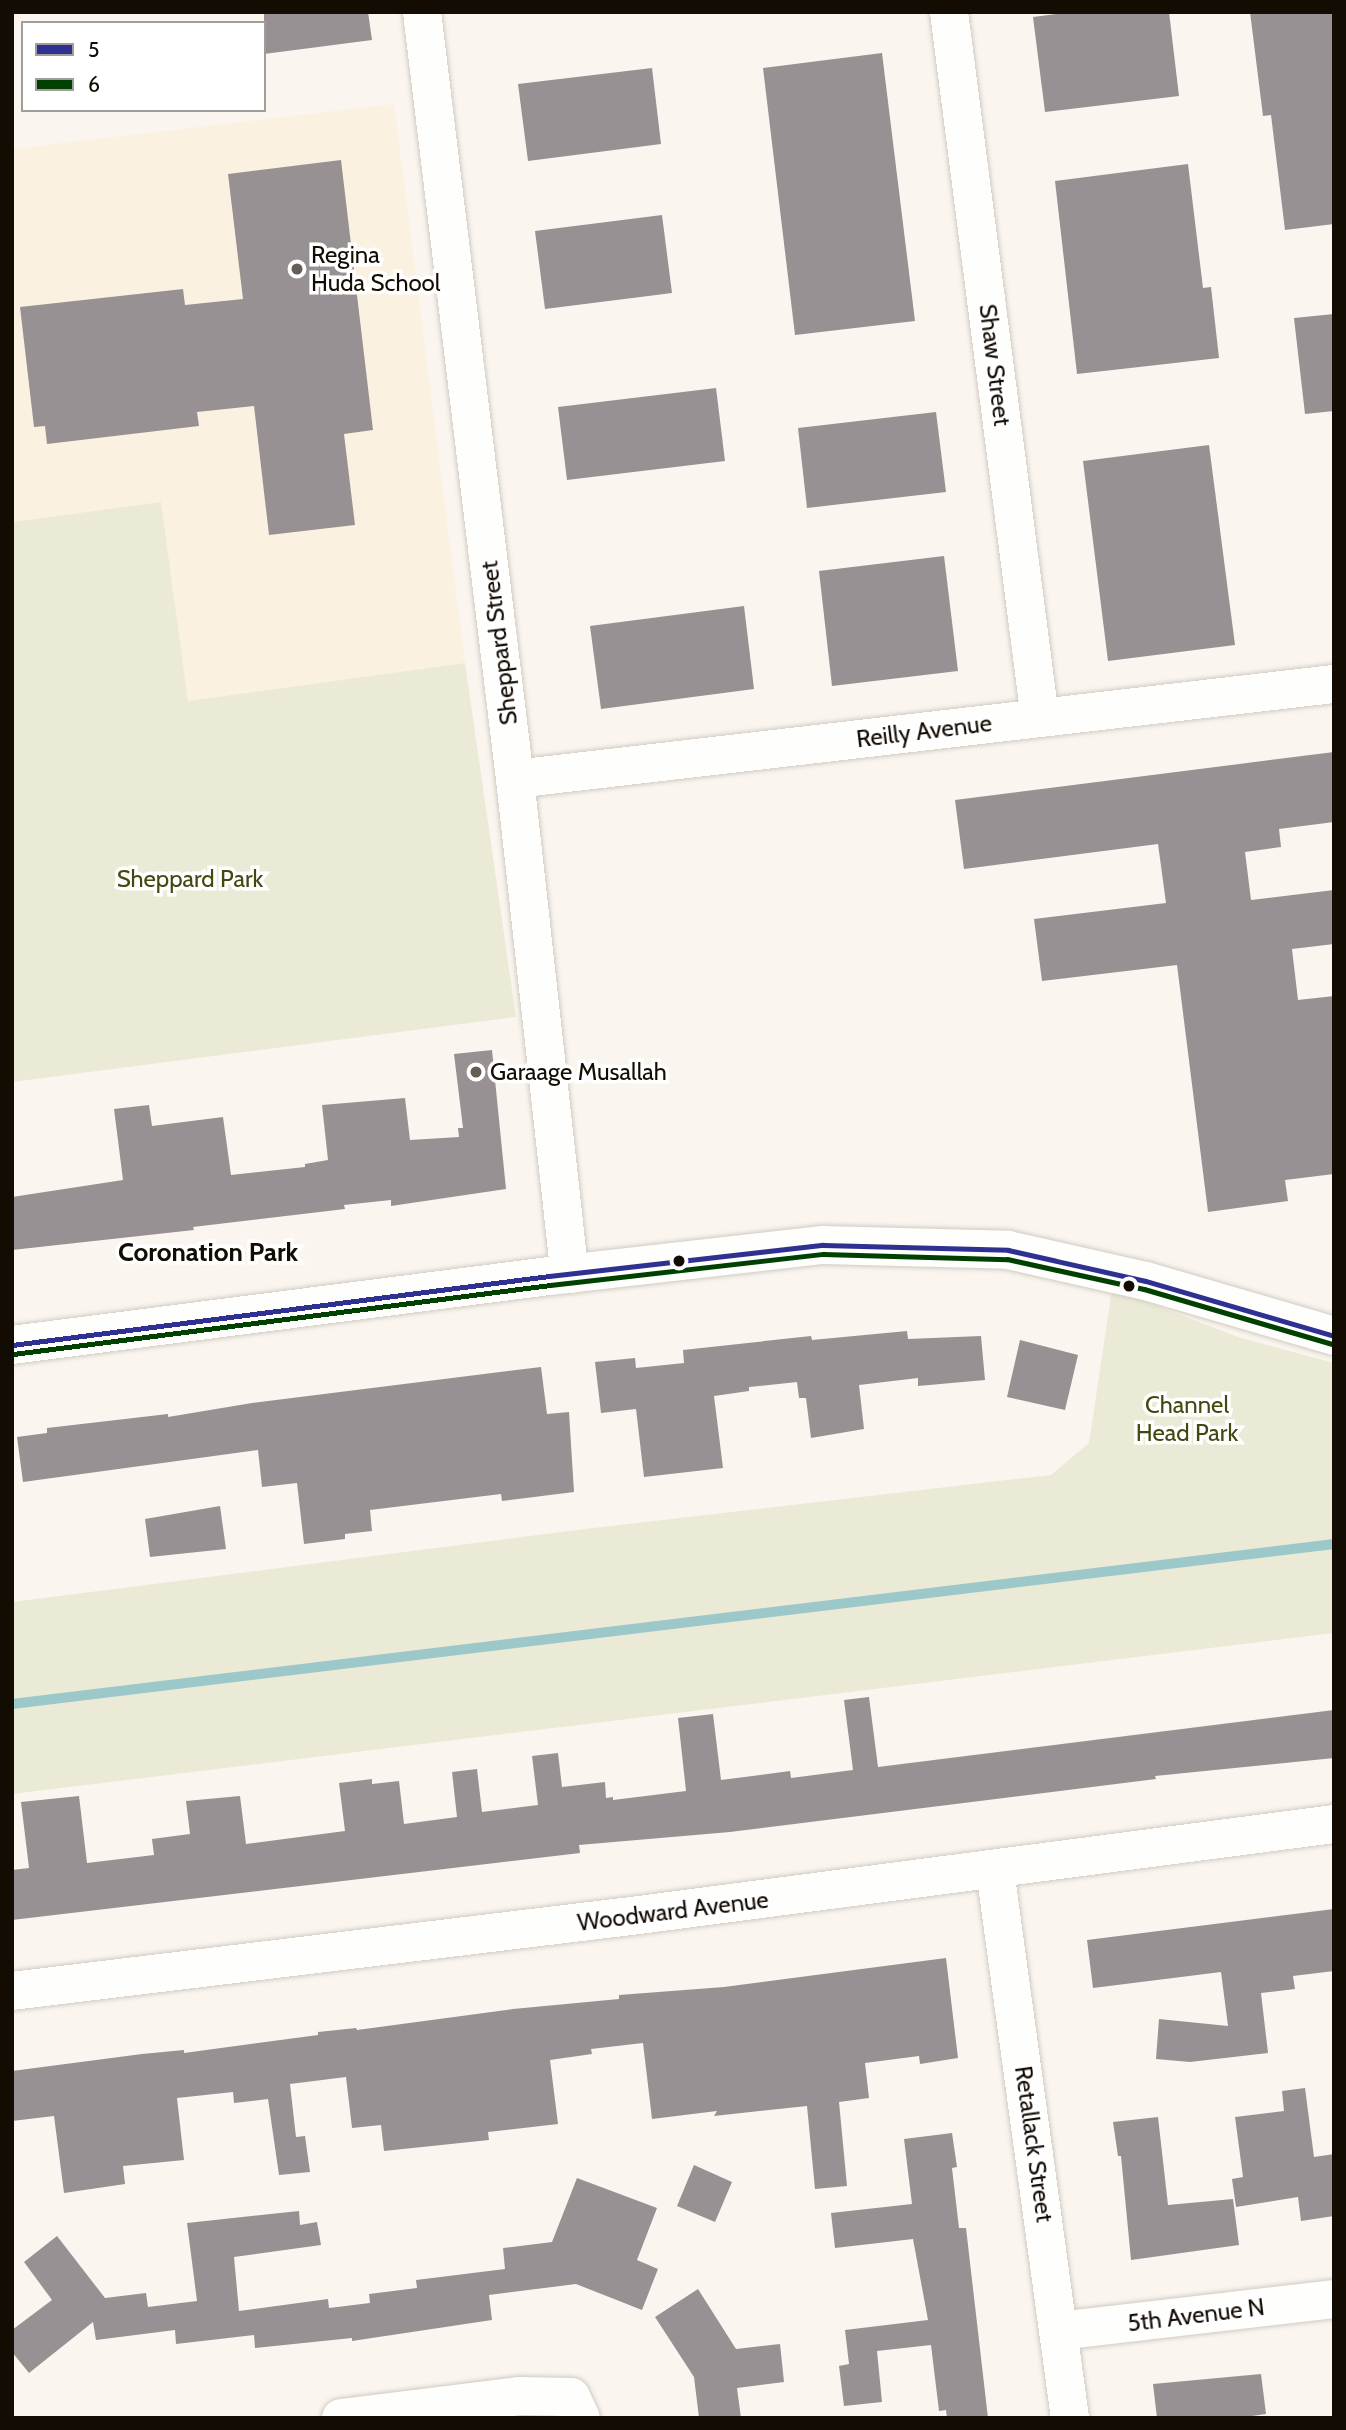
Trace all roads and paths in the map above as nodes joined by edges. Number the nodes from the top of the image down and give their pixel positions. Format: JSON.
{"nodes":[{"id":1,"x":422,"y":12,"type":"edge"},
{"id":2,"x":949,"y":12,"type":"edge"},
{"id":3,"x":1334,"y":684,"type":"edge"},
{"id":4,"x":1040,"y":718,"type":"junction"},
{"id":5,"x":515,"y":779,"type":"junction"},
{"id":6,"x":570,"y":1274,"type":"junction"},
{"id":7,"x":1334,"y":1336,"type":"edge"},
{"id":8,"x":12,"y":1345,"type":"edge"},
{"id":9,"x":1334,"y":1824,"type":"edge"},
{"id":10,"x":995,"y":1870,"type":"junction"},
{"id":11,"x":12,"y":1992,"type":"edge"},
{"id":12,"x":1334,"y":2299,"type":"edge"},
{"id":13,"x":1059,"y":2331,"type":"junction"},
{"id":14,"x":341,"y":2418,"type":"edge"},
{"id":15,"x":582,"y":2418,"type":"edge"},
{"id":16,"x":1070,"y":2418,"type":"edge"}],
"edges":[{"from":1,"to":5,"type":"street","name":"Sheppard Street"},
{"from":2,"to":4,"type":"street","name":"Shaw Street"},
{"from":3,"to":4,"type":"street","name":"Reilly Avenue"},
{"from":4,"to":5,"type":"street","name":"Reilly Avenue"},
{"from":5,"to":6,"type":"street","name":"Sheppard Street"},
{"from":6,"to":7,"type":"street"},
{"from":6,"to":8,"type":"street"},
{"from":9,"to":10,"type":"street","name":"Woodward Avenue"},
{"from":10,"to":11,"type":"street","name":"Woodward Avenue"},
{"from":10,"to":13,"type":"street","name":"Retallack Street"},
{"from":12,"to":13,"type":"street","name":"5th Avenue N"},
{"from":13,"to":16,"type":"street","name":"Retallack Street"},
{"from":14,"to":15,"type":"street"}]}
